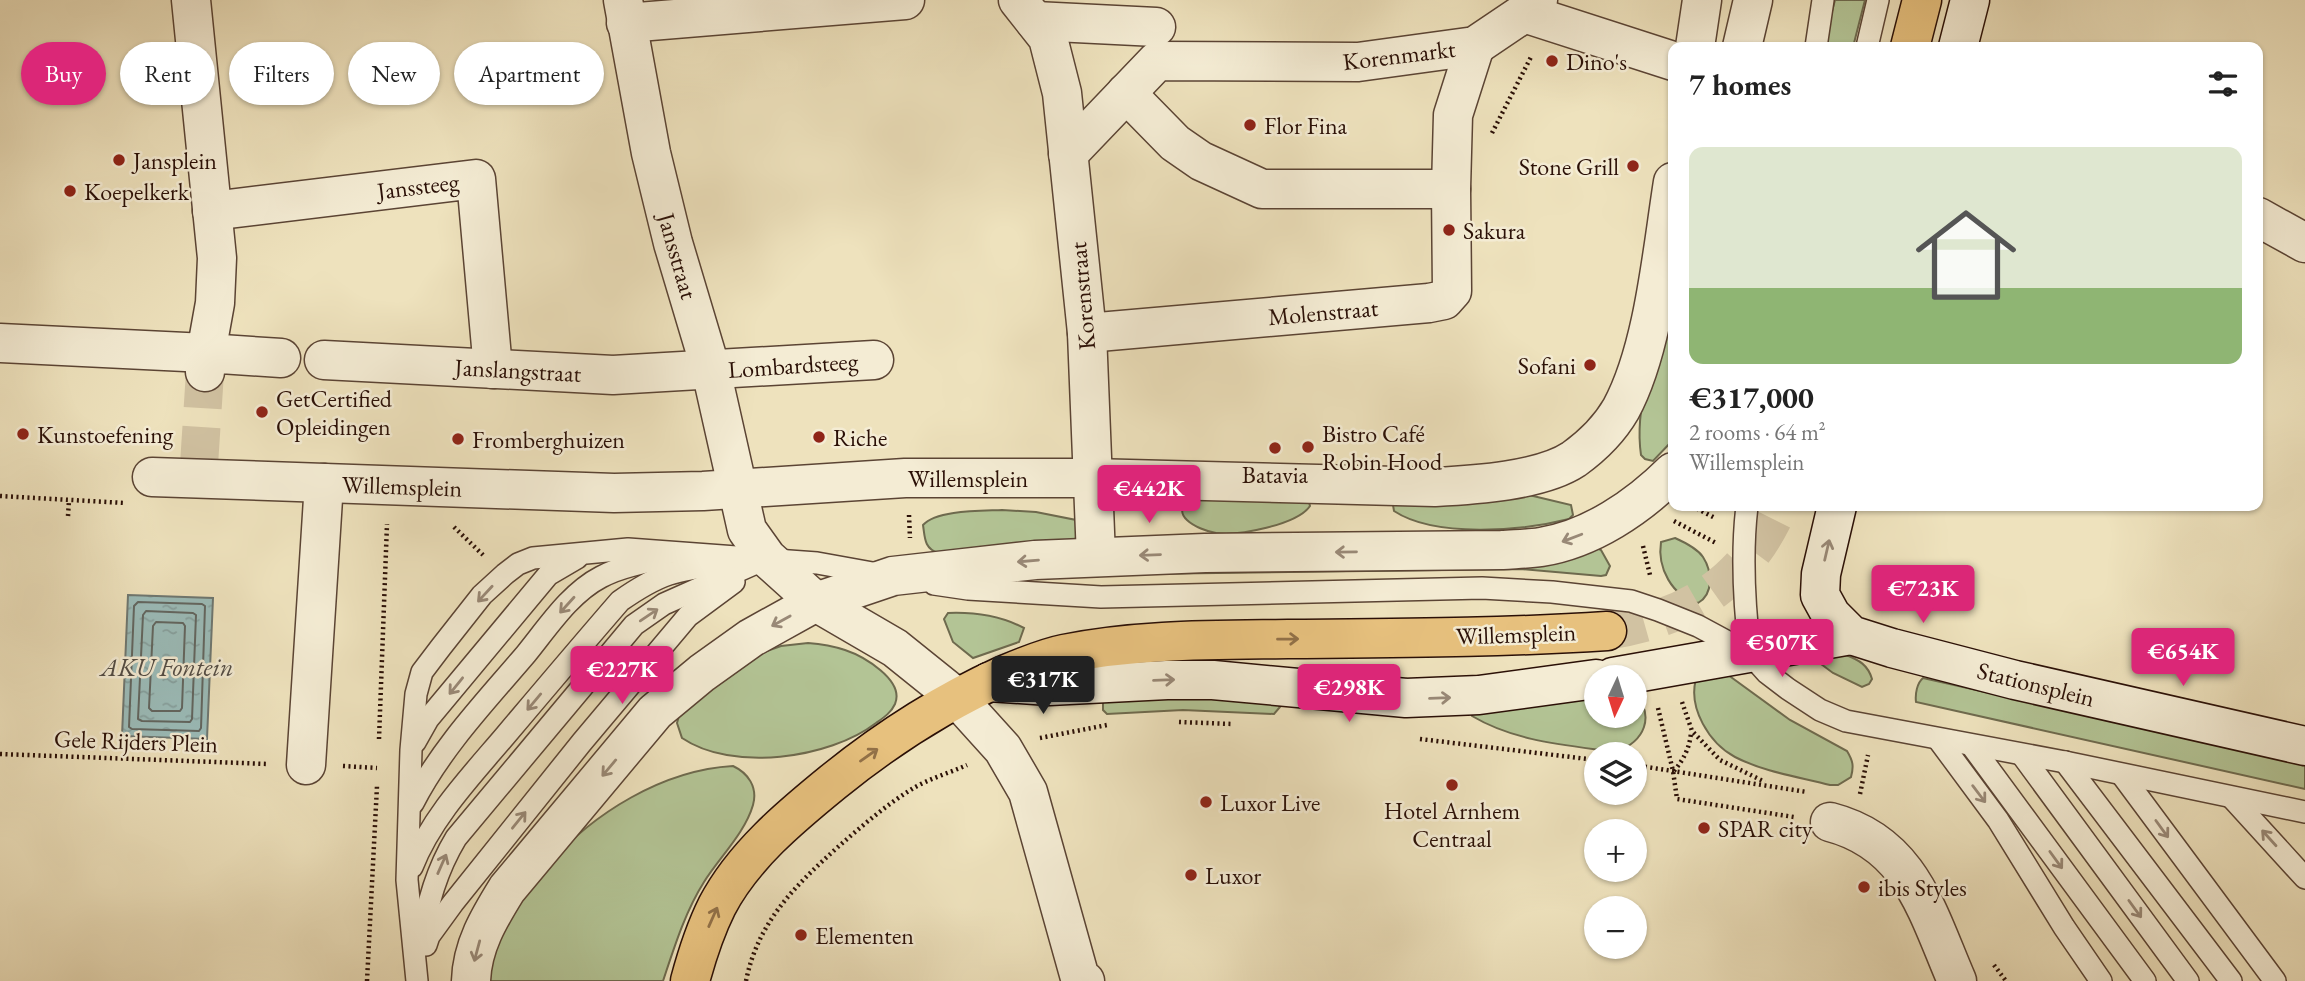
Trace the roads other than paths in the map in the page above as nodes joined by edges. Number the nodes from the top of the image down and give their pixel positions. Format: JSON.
{"nodes":[{"id":1,"x":191,"y":0,"type":"edge"},
{"id":2,"x":905,"y":0,"type":"edge"},
{"id":3,"x":1702,"y":0,"type":"edge"},
{"id":4,"x":1753,"y":0,"type":"edge"},
{"id":5,"x":1824,"y":0,"type":"edge"},
{"id":6,"x":1878,"y":0,"type":"edge"},
{"id":7,"x":1922,"y":0,"type":"edge"},
{"id":8,"x":1970,"y":0,"type":"edge"},
{"id":9,"x":1531,"y":7,"type":"edge"},
{"id":10,"x":624,"y":11,"type":"edge"},
{"id":11,"x":1034,"y":20,"type":"edge"},
{"id":12,"x":1156,"y":29,"type":"edge"},
{"id":13,"x":1696,"y":42,"type":"edge"},
{"id":14,"x":1743,"y":42,"type":"edge"},
{"id":15,"x":1816,"y":42,"type":"edge"},
{"id":16,"x":1868,"y":42,"type":"edge"},
{"id":17,"x":1911,"y":42,"type":"edge"},
{"id":18,"x":1959,"y":42,"type":"edge"},
{"id":19,"x":1475,"y":46,"type":"junction"},
{"id":20,"x":1668,"y":59,"type":"edge"},
{"id":21,"x":1126,"y":93,"type":"junction"},
{"id":22,"x":1068,"y":154,"type":"junction"},
{"id":23,"x":1451,"y":188,"type":"junction"},
{"id":24,"x":212,"y":211,"type":"junction"},
{"id":25,"x":1668,"y":213,"type":"edge"},
{"id":26,"x":2263,"y":220,"type":"edge"},
{"id":27,"x":2305,"y":243,"type":"edge"},
{"id":28,"x":1087,"y":333,"type":"junction"},
{"id":29,"x":0,"y":343,"type":"edge"},
{"id":30,"x":281,"y":358,"type":"dead end"},
{"id":31,"x":324,"y":360,"type":"dead end"},
{"id":32,"x":874,"y":360,"type":"dead end"},
{"id":33,"x":205,"y":362,"type":"junction"},
{"id":34,"x":493,"y":369,"type":"junction"},
{"id":35,"x":711,"y":370,"type":"junction"},
{"id":36,"x":1668,"y":477,"type":"edge"},
{"id":37,"x":1091,"y":478,"type":"junction"},
{"id":38,"x":324,"y":483,"type":"junction"},
{"id":39,"x":143,"y":491,"type":"road end"},
{"id":40,"x":741,"y":499,"type":"junction"},
{"id":41,"x":1746,"y":511,"type":"edge"},
{"id":42,"x":1837,"y":511,"type":"edge"},
{"id":43,"x":695,"y":552,"type":"junction"},
{"id":44,"x":589,"y":553,"type":"junction"},
{"id":45,"x":1096,"y":557,"type":"junction"},
{"id":46,"x":767,"y":558,"type":"junction"},
{"id":47,"x":893,"y":576,"type":"junction"},
{"id":48,"x":816,"y":602,"type":"junction"},
{"id":49,"x":1607,"y":631,"type":"tunnel mouth"},
{"id":50,"x":1851,"y":635,"type":"junction"},
{"id":51,"x":1750,"y":654,"type":"junction"},
{"id":52,"x":1647,"y":671,"type":"edge"},
{"id":53,"x":1584,"y":682,"type":"edge"},
{"id":54,"x":973,"y":689,"type":"junction"},
{"id":55,"x":1938,"y":739,"type":"junction"},
{"id":56,"x":1972,"y":746,"type":"junction"},
{"id":57,"x":2305,"y":746,"type":"edge"},
{"id":58,"x":411,"y":750,"type":"junction"},
{"id":59,"x":2022,"y":755,"type":"junction"},
{"id":60,"x":2065,"y":762,"type":"junction"},
{"id":61,"x":288,"y":764,"type":"road end"},
{"id":62,"x":2122,"y":775,"type":"junction"},
{"id":63,"x":2232,"y":798,"type":"junction"},
{"id":64,"x":410,"y":808,"type":"junction"},
{"id":65,"x":2305,"y":812,"type":"edge"},
{"id":66,"x":1830,"y":822,"type":"road end"},
{"id":67,"x":2305,"y":878,"type":"edge"},
{"id":68,"x":407,"y":880,"type":"junction"},
{"id":69,"x":416,"y":980,"type":"edge"},
{"id":70,"x":1079,"y":980,"type":"edge"},
{"id":71,"x":471,"y":981,"type":"edge"},
{"id":72,"x":690,"y":981,"type":"edge"},
{"id":73,"x":1957,"y":981,"type":"edge"},
{"id":74,"x":2101,"y":981,"type":"edge"},
{"id":75,"x":2145,"y":981,"type":"edge"},
{"id":76,"x":2188,"y":981,"type":"edge"},
{"id":77,"x":2231,"y":981,"type":"edge"},
{"id":78,"x":2275,"y":981,"type":"edge"}],
"edges":[{"from":1,"to":24,"type":"street"},
{"from":2,"to":10,"type":"street"},
{"from":3,"to":13,"type":"street"},
{"from":4,"to":14,"type":"street"},
{"from":5,"to":15,"type":"lane"},
{"from":6,"to":16,"type":"lane"},
{"from":7,"to":17,"type":"main road"},
{"from":8,"to":18,"type":"street"},
{"from":9,"to":19,"type":"street"},
{"from":9,"to":20,"type":"street"},
{"from":10,"to":35,"type":"street","name":"Jansstraat"},
{"from":11,"to":12,"type":"street","name":"Korenmarkt"},
{"from":11,"to":22,"type":"street","name":"Korenstraat"},
{"from":12,"to":19,"type":"street","name":"Korenmarkt"},
{"from":12,"to":21,"type":"street"},
{"from":19,"to":23,"type":"street","name":"Korenmarkt"},
{"from":21,"to":22,"type":"street"},
{"from":21,"to":23,"type":"street"},
{"from":22,"to":28,"type":"street","name":"Korenstraat"},
{"from":23,"to":28,"type":"street","name":"Molenstraat"},
{"from":24,"to":33,"type":"street"},
{"from":24,"to":34,"type":"street","name":"Janssteeg"},
{"from":25,"to":37,"type":"street","name":"Willemsplein"},
{"from":26,"to":27,"type":"street"},
{"from":28,"to":37,"type":"street","name":"Korenstraat"},
{"from":29,"to":33,"type":"street"},
{"from":30,"to":33,"type":"street"},
{"from":31,"to":34,"type":"street","name":"Janslangstraat"},
{"from":32,"to":35,"type":"street","name":"Lombardsteeg"},
{"from":34,"to":35,"type":"street","name":"Janslangstraat"},
{"from":35,"to":40,"type":"street","name":"Jansstraat"},
{"from":36,"to":45,"type":"street","one_way":true},
{"from":37,"to":40,"type":"street","name":"Willemsplein"},
{"from":37,"to":45,"type":"street","name":"Korenstraat"},
{"from":38,"to":39,"type":"street","name":"Willemsplein"},
{"from":38,"to":40,"type":"street","name":"Willemsplein"},
{"from":38,"to":61,"type":"street","name":"Willemsplein"},
{"from":40,"to":46,"type":"street"},
{"from":41,"to":51,"type":"lane"},
{"from":50,"to":42,"type":"street","one_way":true},
{"from":43,"to":44,"type":"lane"},
{"from":43,"to":46,"type":"lane"},
{"from":43,"to":64,"type":"lane","one_way":true},
{"from":44,"to":58,"type":"lane","one_way":true},
{"from":44,"to":58,"type":"lane","one_way":true},
{"from":45,"to":47,"type":"street","one_way":true},
{"from":46,"to":47,"type":"lane"},
{"from":46,"to":48,"type":"street"},
{"from":46,"to":68,"type":"lane","one_way":true},
{"from":69,"to":46,"type":"lane","one_way":true},
{"from":69,"to":46,"type":"lane","one_way":true},
{"from":47,"to":48,"type":"street"},
{"from":47,"to":51,"type":"lane"},
{"from":48,"to":54,"type":"street"},
{"from":48,"to":71,"type":"street","one_way":true},
{"from":54,"to":49,"type":"main road","name":"Willemsplein","one_way":true},
{"from":50,"to":51,"type":"street"},
{"from":50,"to":57,"type":"street","name":"Stationsplein"},
{"from":51,"to":52,"type":"street"},
{"from":51,"to":55,"type":"lane"},
{"from":54,"to":53,"type":"street","name":"Willemsplein","one_way":true},
{"from":54,"to":70,"type":"street"},
{"from":72,"to":54,"type":"main road","name":"Willemsplein","one_way":true},
{"from":55,"to":56,"type":"lane"},
{"from":55,"to":74,"type":"lane","one_way":true},
{"from":56,"to":59,"type":"lane"},
{"from":56,"to":75,"type":"lane","one_way":true},
{"from":58,"to":64,"type":"lane"},
{"from":59,"to":60,"type":"lane"},
{"from":59,"to":76,"type":"lane","one_way":true},
{"from":60,"to":62,"type":"lane"},
{"from":60,"to":77,"type":"lane"},
{"from":62,"to":63,"type":"lane"},
{"from":62,"to":78,"type":"lane","one_way":true},
{"from":63,"to":65,"type":"lane"},
{"from":67,"to":63,"type":"lane","one_way":true},
{"from":64,"to":68,"type":"lane"},
{"from":66,"to":73,"type":"street"},
{"from":68,"to":69,"type":"lane"}]}
